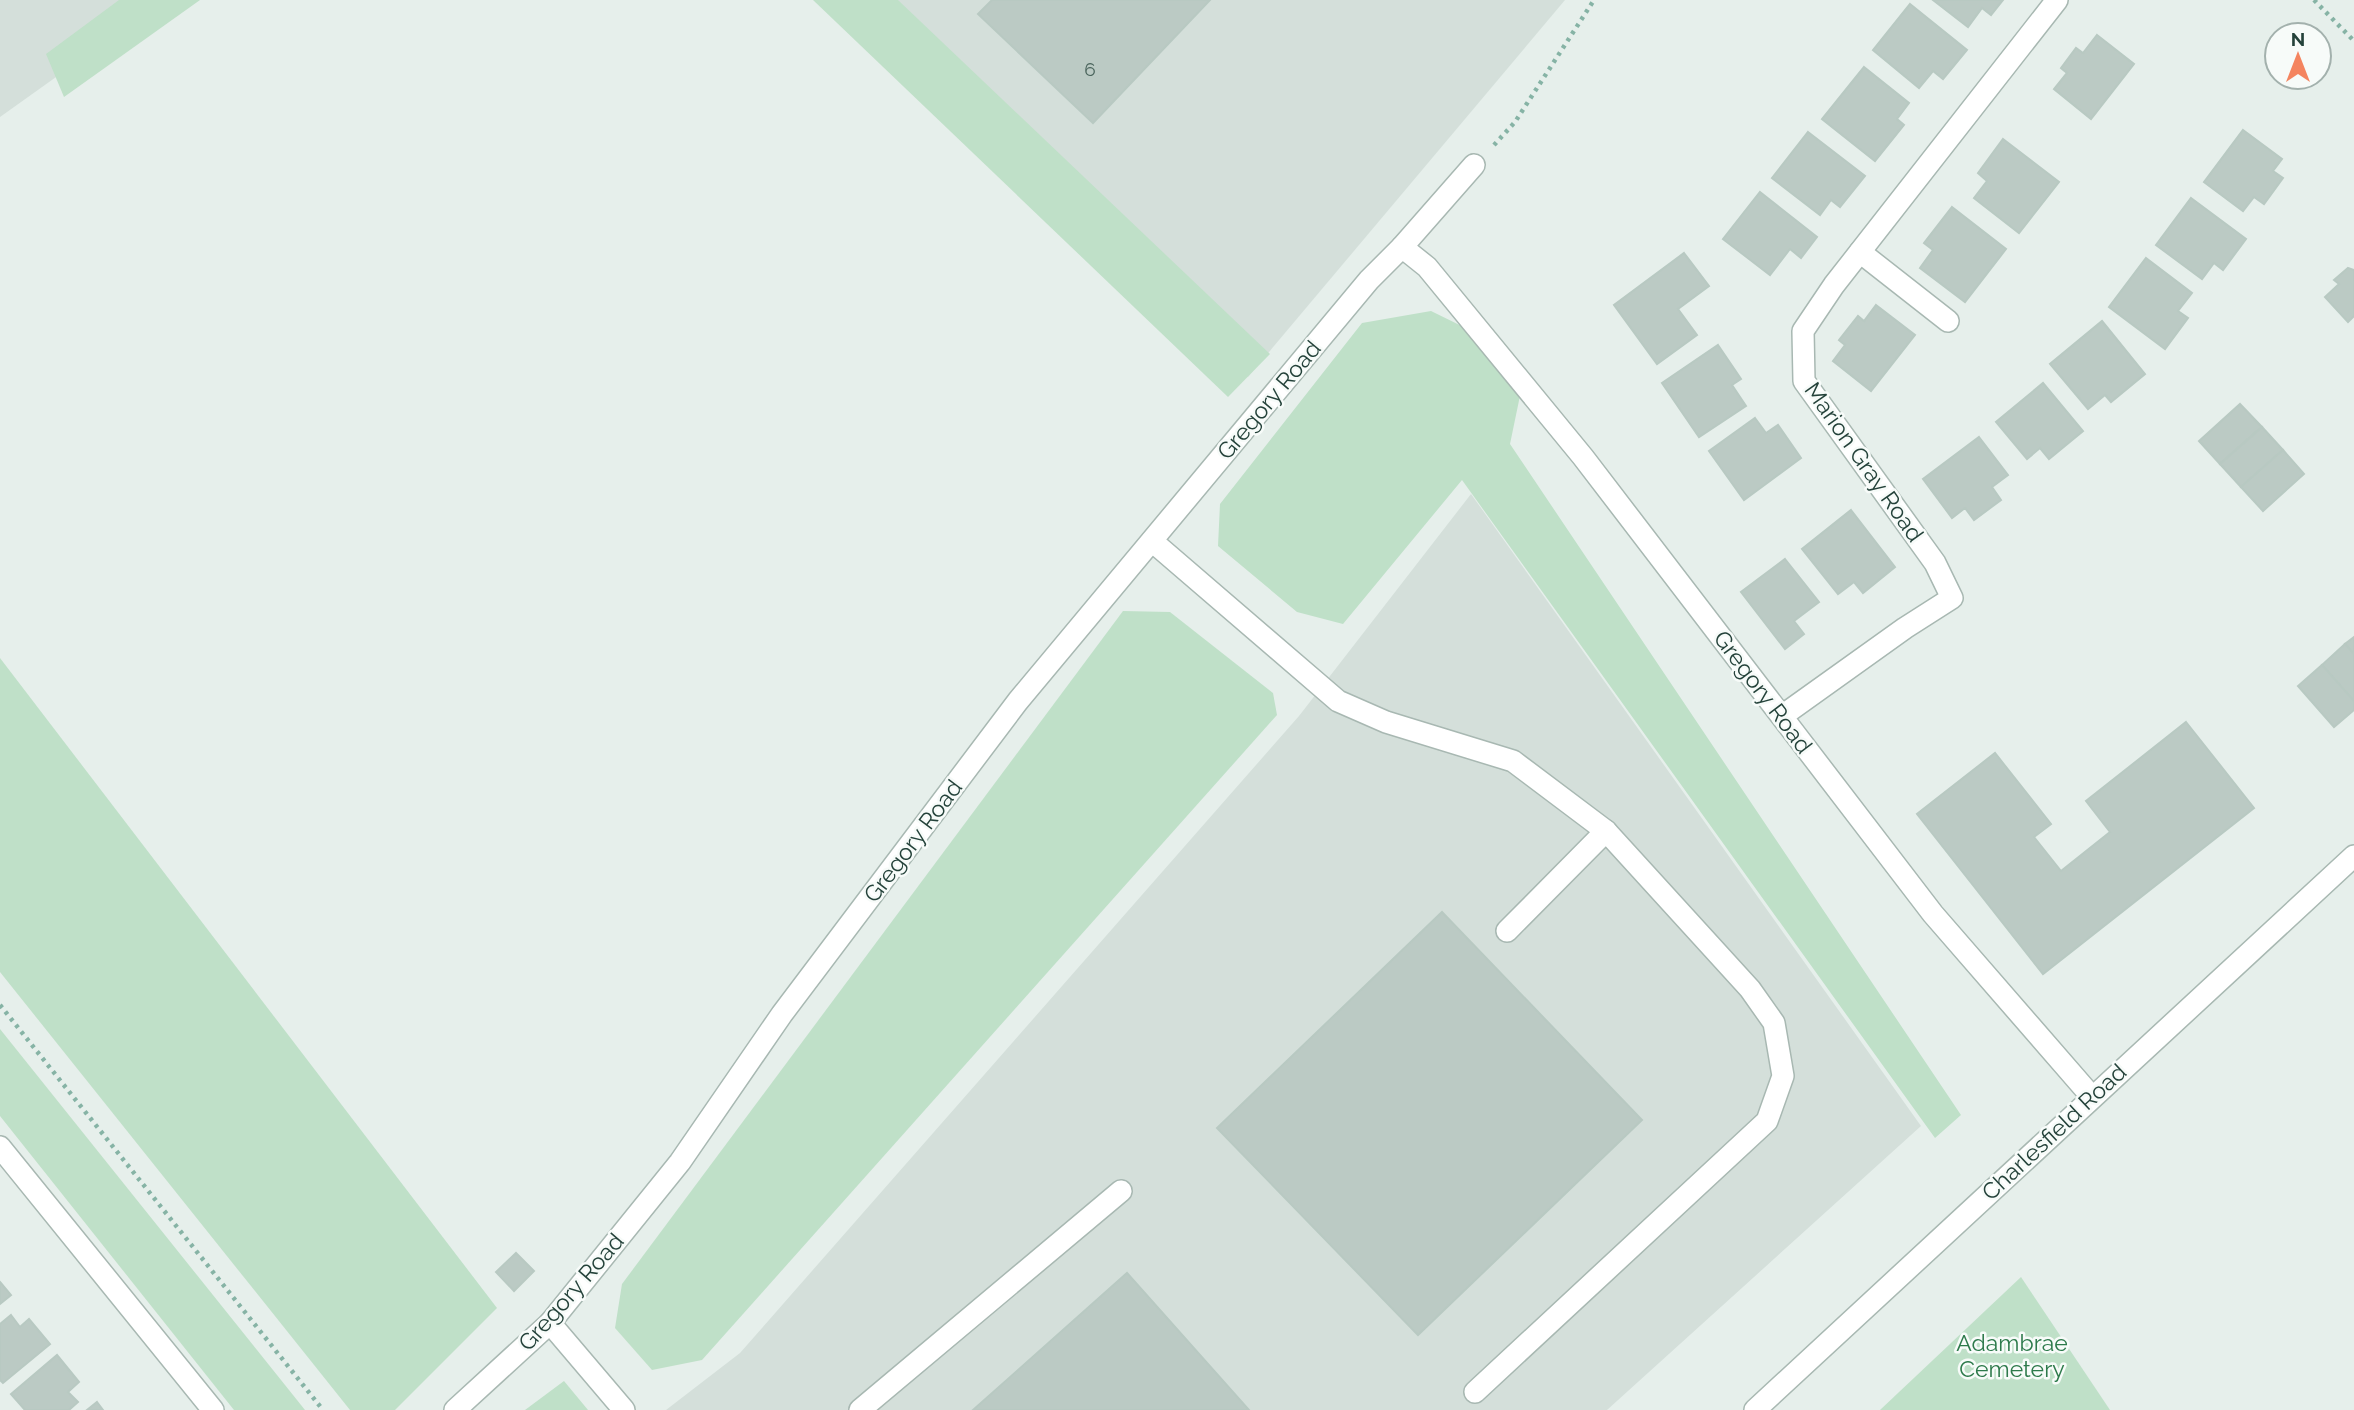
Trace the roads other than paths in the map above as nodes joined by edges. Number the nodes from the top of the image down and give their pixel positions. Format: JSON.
{"nodes":[{"id":1,"x":2057,"y":0,"type":"edge"},
{"id":2,"x":1474,"y":165,"type":"road end"},
{"id":3,"x":1402,"y":247,"type":"junction"},
{"id":4,"x":1860,"y":252,"type":"junction"},
{"id":5,"x":1948,"y":321,"type":"dead end"},
{"id":6,"x":1152,"y":541,"type":"junction"},
{"id":7,"x":1782,"y":716,"type":"junction"},
{"id":8,"x":1606,"y":831,"type":"junction"},
{"id":9,"x":2354,"y":856,"type":"edge"},
{"id":10,"x":1507,"y":931,"type":"dead end"},
{"id":11,"x":2092,"y":1097,"type":"junction"},
{"id":12,"x":0,"y":1147,"type":"edge"},
{"id":13,"x":1121,"y":1191,"type":"dead end"},
{"id":14,"x":550,"y":1323,"type":"junction"},
{"id":15,"x":1475,"y":1392,"type":"dead end"},
{"id":16,"x":213,"y":1410,"type":"edge"},
{"id":17,"x":455,"y":1410,"type":"edge"},
{"id":18,"x":624,"y":1410,"type":"edge"},
{"id":19,"x":860,"y":1410,"type":"edge"},
{"id":20,"x":1755,"y":1410,"type":"edge"}],
"edges":[{"from":1,"to":4,"type":"street","name":"Marion Gray Road"},
{"from":2,"to":3,"type":"street"},
{"from":3,"to":6,"type":"street","name":"Gregory Road"},
{"from":3,"to":7,"type":"street","name":"Gregory Road"},
{"from":4,"to":5,"type":"street"},
{"from":4,"to":7,"type":"street","name":"Marion Gray Road"},
{"from":6,"to":8,"type":"street"},
{"from":6,"to":14,"type":"street","name":"Gregory Road"},
{"from":7,"to":11,"type":"street","name":"Gregory Road"},
{"from":8,"to":10,"type":"street"},
{"from":8,"to":15,"type":"street"},
{"from":9,"to":11,"type":"street","name":"Charlesfield Road"},
{"from":11,"to":20,"type":"street","name":"Charlesfield Road"},
{"from":12,"to":16,"type":"street"},
{"from":13,"to":19,"type":"street"},
{"from":14,"to":17,"type":"street","name":"Gregory Road"},
{"from":14,"to":18,"type":"street"}]}
